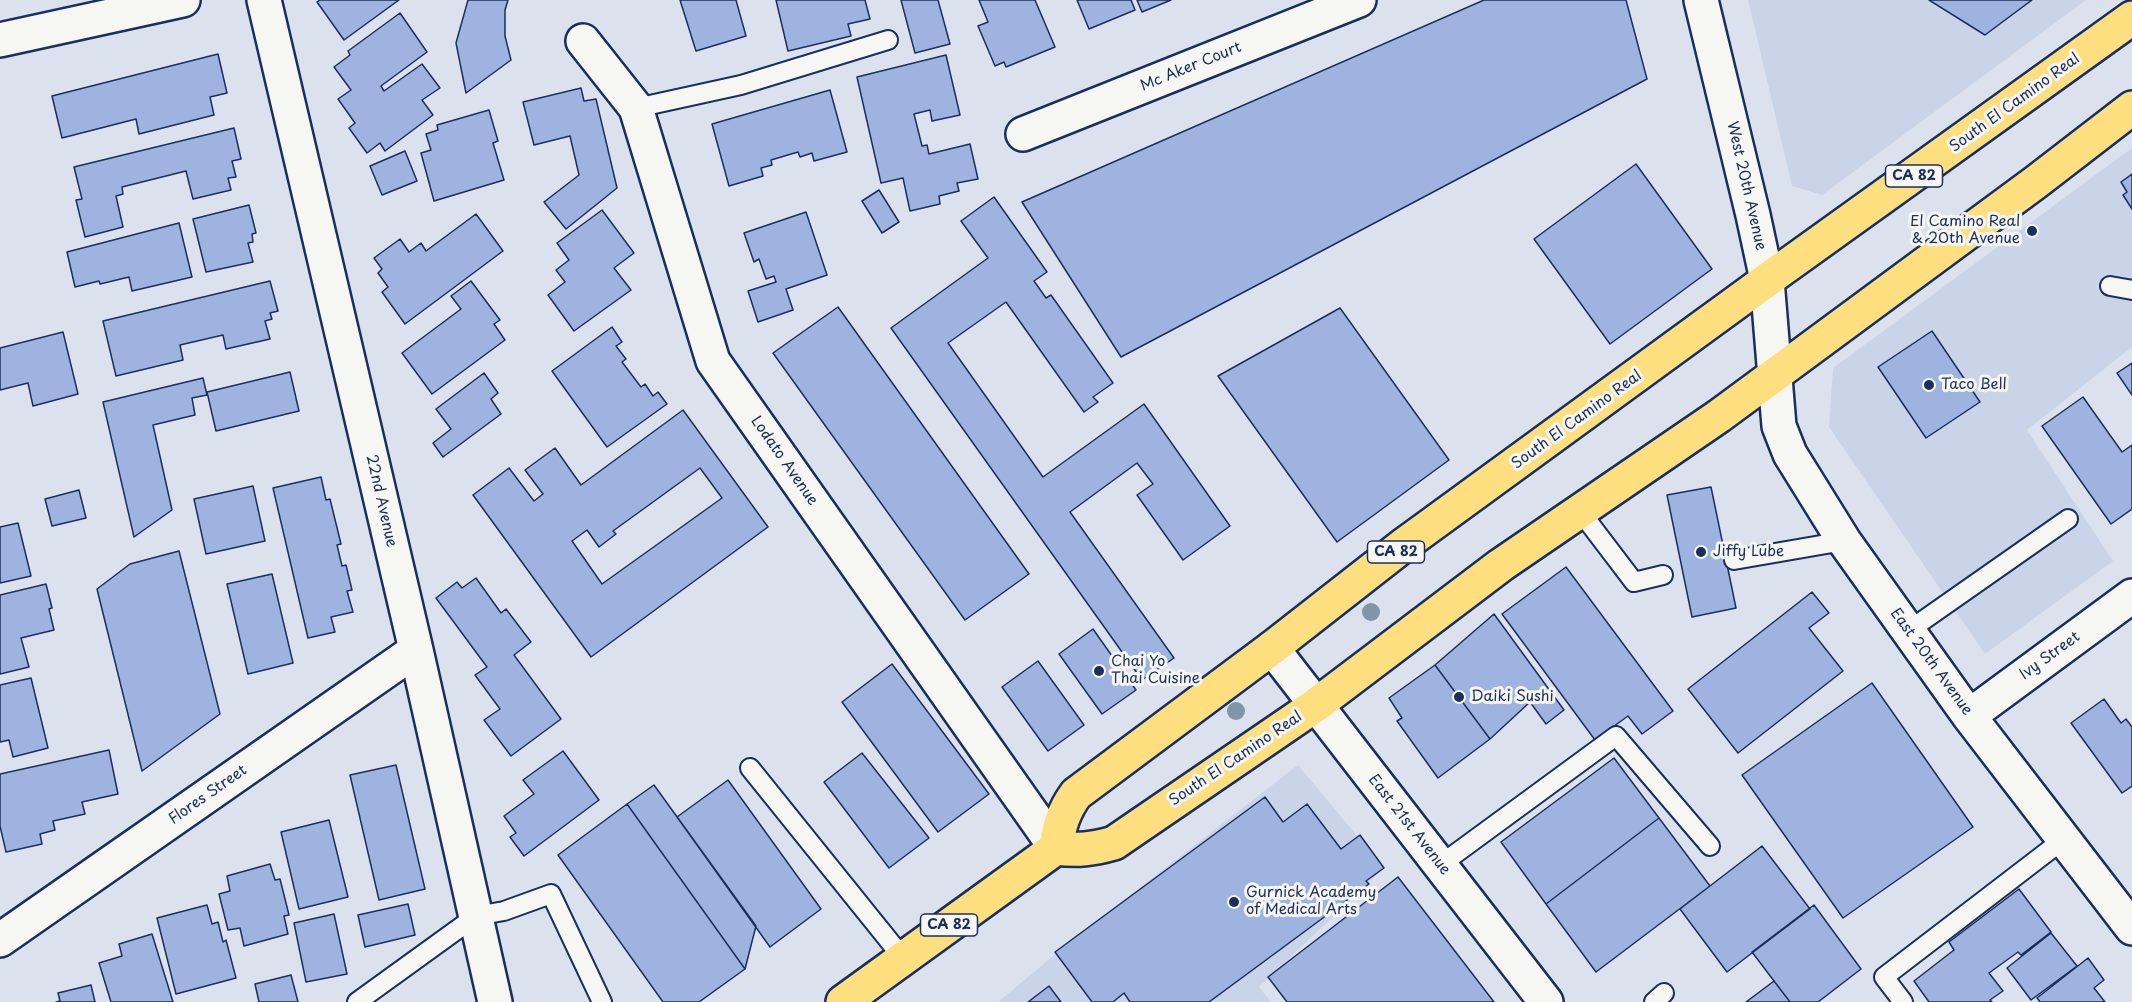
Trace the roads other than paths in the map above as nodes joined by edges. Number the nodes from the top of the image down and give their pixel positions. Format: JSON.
{"nodes":[{"id":1,"x":183,"y":0,"type":"edge"},
{"id":2,"x":264,"y":0,"type":"edge"},
{"id":3,"x":1359,"y":0,"type":"edge"},
{"id":4,"x":1701,"y":0,"type":"edge"},
{"id":5,"x":2132,"y":18,"type":"edge"},
{"id":6,"x":0,"y":40,"type":"edge"},
{"id":7,"x":888,"y":40,"type":"dead end"},
{"id":8,"x":583,"y":41,"type":"dead end"},
{"id":9,"x":636,"y":108,"type":"junction"},
{"id":10,"x":2132,"y":108,"type":"edge"},
{"id":11,"x":1023,"y":134,"type":"dead end"},
{"id":12,"x":1767,"y":280,"type":"junction"},
{"id":13,"x":2110,"y":286,"type":"dead end"},
{"id":14,"x":2132,"y":290,"type":"edge"},
{"id":15,"x":1774,"y":375,"type":"junction"},
{"id":16,"x":1580,"y":511,"type":"junction"},
{"id":17,"x":2068,"y":519,"type":"dead end"},
{"id":18,"x":1844,"y":541,"type":"junction"},
{"id":19,"x":1734,"y":560,"type":"dead end"},
{"id":20,"x":1662,"y":575,"type":"dead end"},
{"id":21,"x":2132,"y":596,"type":"edge"},
{"id":22,"x":1908,"y":631,"type":"junction"},
{"id":23,"x":1272,"y":648,"type":"junction"},
{"id":24,"x":416,"y":650,"type":"junction"},
{"id":25,"x":1316,"y":705,"type":"junction"},
{"id":26,"x":1969,"y":716,"type":"junction"},
{"id":27,"x":750,"y":768,"type":"dead end"},
{"id":28,"x":2064,"y":839,"type":"junction"},
{"id":29,"x":1710,"y":846,"type":"dead end"},
{"id":30,"x":1056,"y":848,"type":"junction"},
{"id":31,"x":1440,"y":865,"type":"junction"},
{"id":32,"x":476,"y":916,"type":"junction"},
{"id":33,"x":2132,"y":928,"type":"edge"},
{"id":34,"x":0,"y":940,"type":"edge"},
{"id":35,"x":903,"y":958,"type":"junction"},
{"id":36,"x":357,"y":1002,"type":"edge"},
{"id":37,"x":495,"y":1002,"type":"edge"},
{"id":38,"x":602,"y":1002,"type":"edge"},
{"id":39,"x":843,"y":1002,"type":"edge"},
{"id":40,"x":1546,"y":1002,"type":"edge"},
{"id":41,"x":1903,"y":1002,"type":"edge"}],
"edges":[{"from":1,"to":6,"type":"street"},
{"from":2,"to":24,"type":"street","name":"22nd Avenue"},
{"from":3,"to":11,"type":"street","name":"Mc Aker Court"},
{"from":4,"to":12,"type":"street","name":"West 20th Avenue"},
{"from":5,"to":12,"type":"main road","name":"South El Camino Real","number":"CA 82"},
{"from":7,"to":9,"type":"lane"},
{"from":8,"to":9,"type":"street","name":"Lodato Avenue"},
{"from":9,"to":30,"type":"street","name":"Lodato Avenue"},
{"from":10,"to":15,"type":"main road","name":"South El Camino Real"},
{"from":12,"to":15,"type":"street","name":"West 20th Avenue"},
{"from":12,"to":23,"type":"main road","name":"South El Camino Real","number":"CA 82"},
{"from":13,"to":14,"type":"lane"},
{"from":15,"to":16,"type":"main road","name":"South El Camino Real"},
{"from":15,"to":18,"type":"street","name":"East 20th Avenue"},
{"from":16,"to":20,"type":"lane"},
{"from":16,"to":25,"type":"main road","name":"South El Camino Real"},
{"from":17,"to":22,"type":"lane"},
{"from":18,"to":19,"type":"lane"},
{"from":18,"to":22,"type":"street","name":"East 20th Avenue"},
{"from":21,"to":26,"type":"street","name":"Ivy Street"},
{"from":22,"to":26,"type":"street","name":"East 20th Avenue"},
{"from":23,"to":25,"type":"street","name":"East 21st Avenue"},
{"from":23,"to":30,"type":"main road","name":"South El Camino Real","number":"CA 82"},
{"from":24,"to":32,"type":"street","name":"22nd Avenue"},
{"from":24,"to":34,"type":"street","name":"Flores Street"},
{"from":25,"to":30,"type":"main road","name":"South El Camino Real"},
{"from":25,"to":31,"type":"street","name":"East 21st Avenue"},
{"from":26,"to":28,"type":"street","name":"East 20th Avenue"},
{"from":27,"to":35,"type":"lane"},
{"from":28,"to":33,"type":"street","name":"East 20th Avenue"},
{"from":28,"to":41,"type":"lane"},
{"from":29,"to":31,"type":"lane"},
{"from":30,"to":35,"type":"main road","number":"CA 82"},
{"from":31,"to":40,"type":"street","name":"East 21st Avenue"},
{"from":32,"to":36,"type":"lane"},
{"from":32,"to":37,"type":"street","name":"22nd Avenue"},
{"from":32,"to":38,"type":"lane"},
{"from":35,"to":39,"type":"main road","number":"CA 82"}]}
